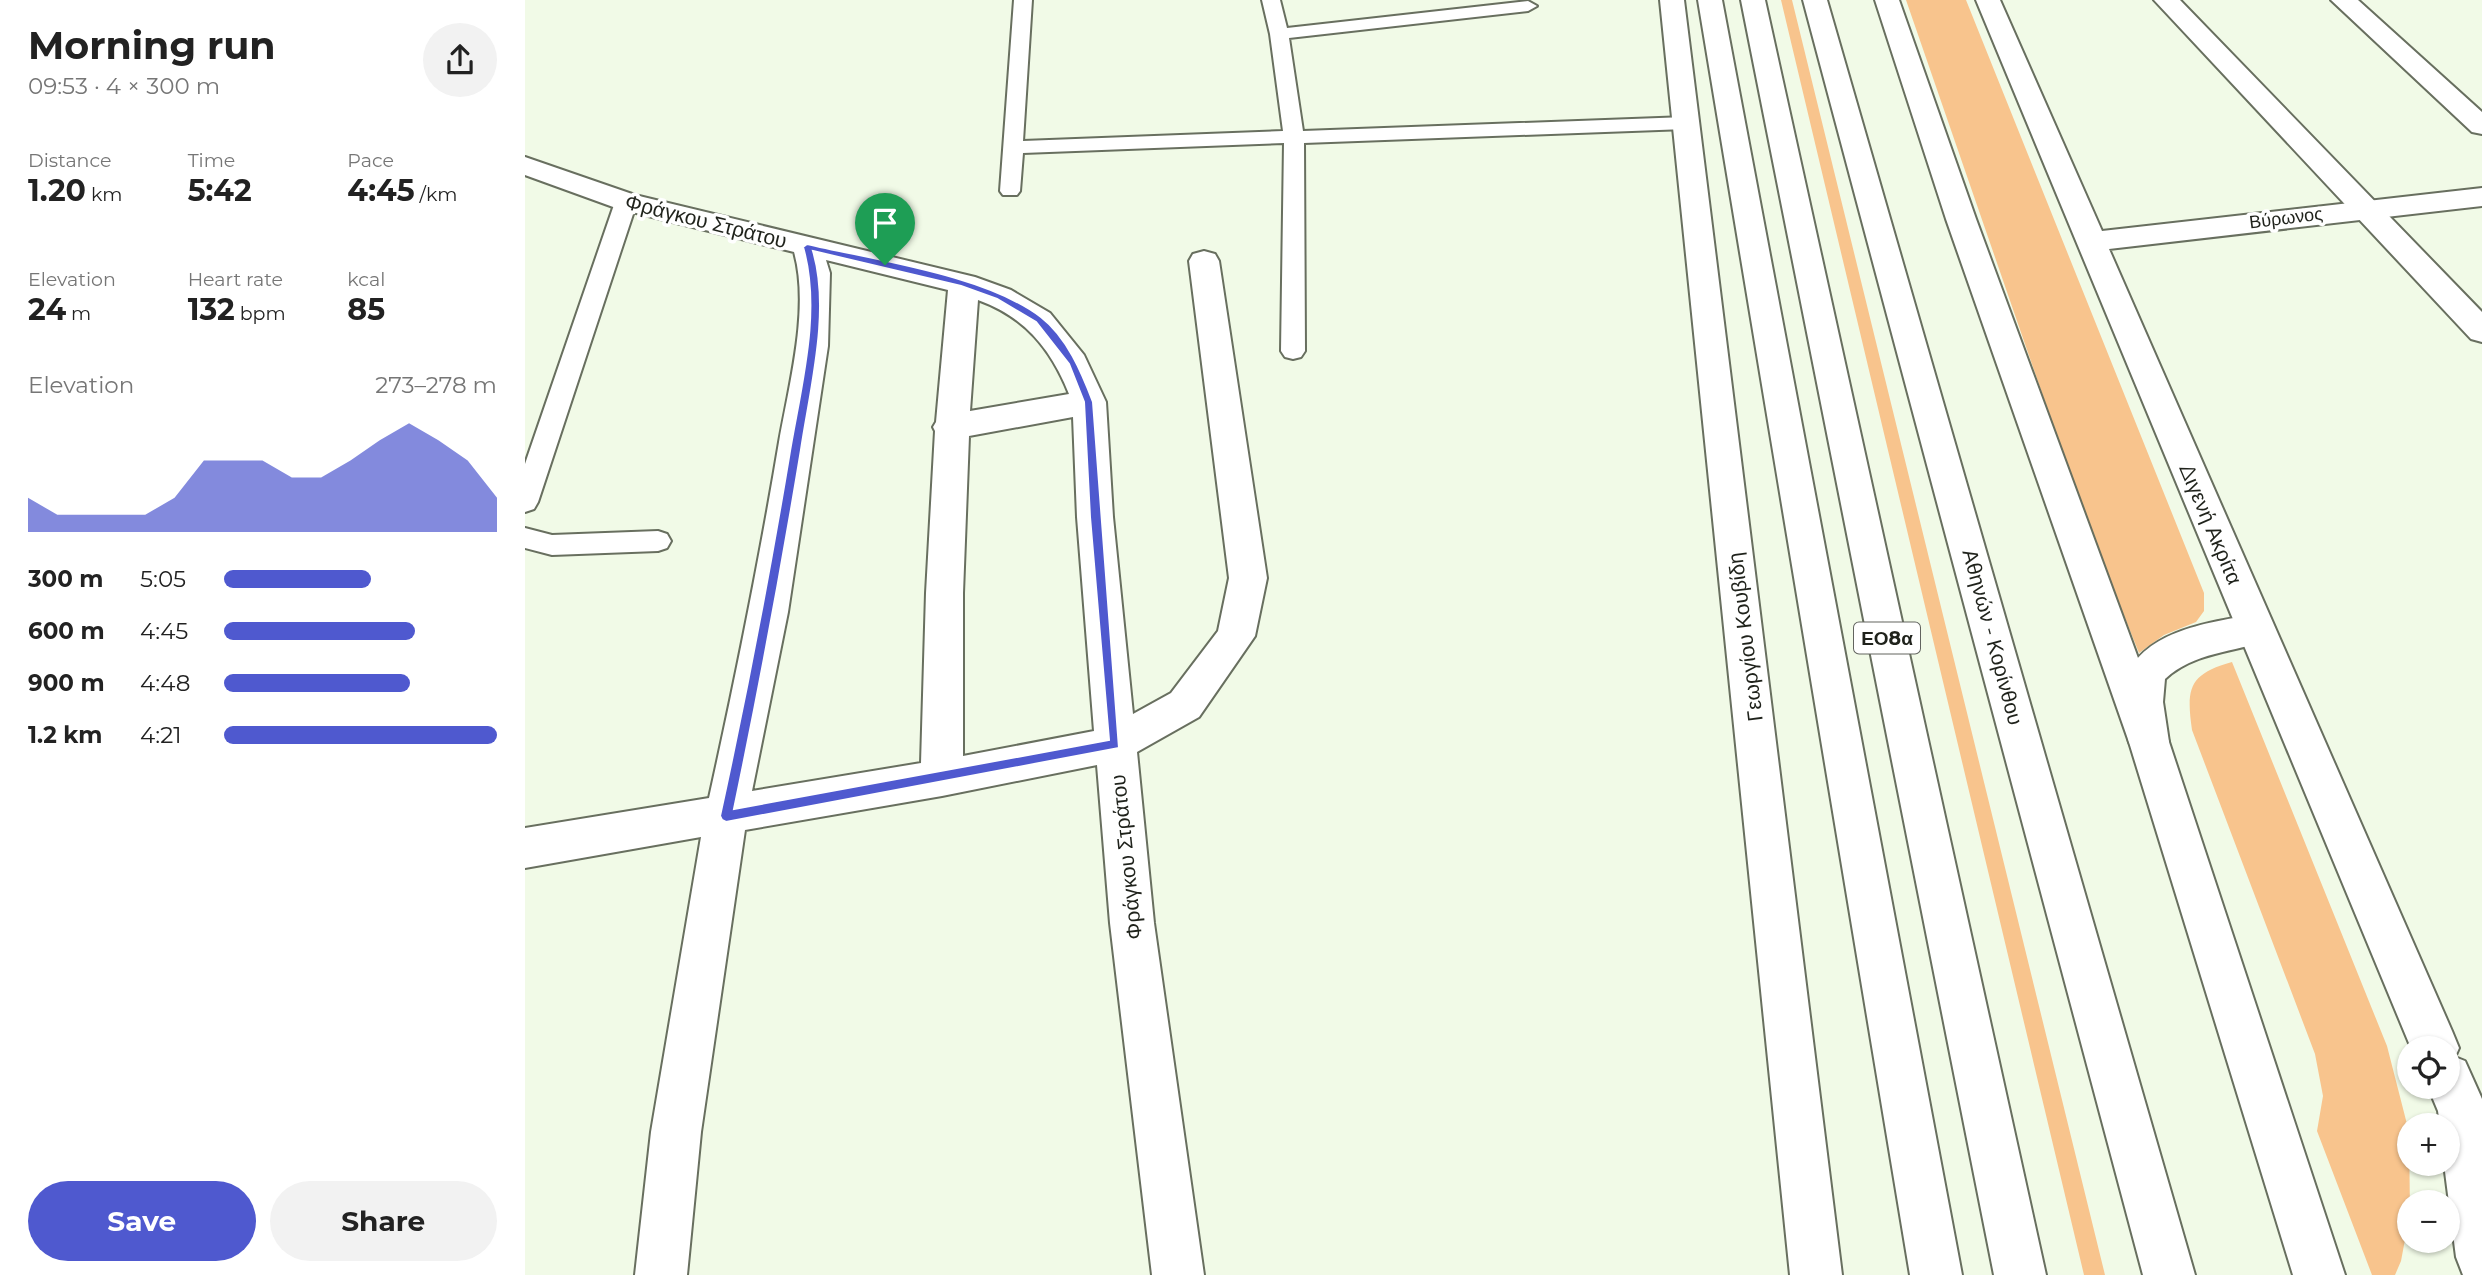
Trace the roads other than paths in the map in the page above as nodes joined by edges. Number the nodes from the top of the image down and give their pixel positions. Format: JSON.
{"nodes":[{"id":1,"x":1023,"y":0,"type":"edge"},
{"id":2,"x":1271,"y":0,"type":"edge"},
{"id":3,"x":1672,"y":0,"type":"edge"},
{"id":4,"x":1710,"y":0,"type":"edge"},
{"id":5,"x":1753,"y":0,"type":"edge"},
{"id":6,"x":1815,"y":0,"type":"edge"},
{"id":7,"x":1887,"y":0,"type":"edge"},
{"id":8,"x":1988,"y":0,"type":"edge"},
{"id":9,"x":2166,"y":0,"type":"edge"},
{"id":10,"x":2343,"y":0,"type":"edge"},
{"id":11,"x":1528,"y":6,"type":"dead end"},
{"id":12,"x":1279,"y":34,"type":"junction"},
{"id":13,"x":1686,"y":123,"type":"junction"},
{"id":14,"x":2482,"y":126,"type":"edge"},
{"id":15,"x":1294,"y":136,"type":"junction"},
{"id":16,"x":1013,"y":147,"type":"junction"},
{"id":17,"x":525,"y":165,"type":"edge"},
{"id":18,"x":1010,"y":191,"type":"dead end"},
{"id":19,"x":2482,"y":197,"type":"edge"},
{"id":20,"x":627,"y":202,"type":"junction"},
{"id":21,"x":2364,"y":209,"type":"junction"},
{"id":22,"x":2090,"y":242,"type":"junction"},
{"id":23,"x":807,"y":247,"type":"junction"},
{"id":24,"x":1204,"y":261,"type":"dead end"},
{"id":25,"x":964,"y":284,"type":"junction"},
{"id":26,"x":2482,"y":331,"type":"edge"},
{"id":27,"x":1293,"y":351,"type":"dead end"},
{"id":28,"x":1089,"y":402,"type":"junction"},
{"id":29,"x":950,"y":427,"type":"junction"},
{"id":30,"x":525,"y":502,"type":"edge"},
{"id":31,"x":525,"y":538,"type":"edge"},
{"id":32,"x":657,"y":541,"type":"dead end"},
{"id":33,"x":2256,"y":629,"type":"junction"},
{"id":34,"x":2149,"y":742,"type":"junction"},
{"id":35,"x":1115,"y":744,"type":"junction"},
{"id":36,"x":942,"y":778,"type":"junction"},
{"id":37,"x":726,"y":816,"type":"junction"},
{"id":38,"x":525,"y":848,"type":"edge"},
{"id":39,"x":2430,"y":1036,"type":"edge"},
{"id":40,"x":2464,"y":1097,"type":"edge"},
{"id":41,"x":2482,"y":1257,"type":"edge"},
{"id":42,"x":661,"y":1275,"type":"edge"},
{"id":43,"x":1178,"y":1275,"type":"edge"},
{"id":44,"x":1817,"y":1275,"type":"edge"},
{"id":45,"x":1936,"y":1275,"type":"edge"},
{"id":46,"x":2020,"y":1275,"type":"edge"},
{"id":47,"x":2169,"y":1275,"type":"edge"},
{"id":48,"x":2319,"y":1275,"type":"edge"}],
"edges":[{"from":1,"to":16,"type":"lane"},
{"from":2,"to":12,"type":"lane"},
{"from":3,"to":13,"type":"main road","name":"Γεωργίου Κουβίδη"},
{"from":4,"to":45,"type":"main road"},
{"from":5,"to":46,"type":"main road","number":"ΕΟ8α"},
{"from":6,"to":47,"type":"main road","name":"Αθηνών - Κορίνθου"},
{"from":7,"to":34,"type":"main road"},
{"from":8,"to":22,"type":"main road","name":"Διγενή Ακρίτα"},
{"from":9,"to":21,"type":"main road"},
{"from":10,"to":14,"type":"main road"},
{"from":11,"to":12,"type":"lane"},
{"from":12,"to":15,"type":"lane"},
{"from":13,"to":15,"type":"lane"},
{"from":13,"to":44,"type":"main road","name":"Γεωργίου Κουβίδη"},
{"from":15,"to":16,"type":"lane"},
{"from":15,"to":27,"type":"lane"},
{"from":16,"to":18,"type":"lane"},
{"from":17,"to":20,"type":"main road","name":"Φράγκου Στράτου"},
{"from":19,"to":21,"type":"main road","name":"Βύρωνος"},
{"from":20,"to":23,"type":"main road","name":"Φράγκου Στράτου"},
{"from":20,"to":30,"type":"lane"},
{"from":21,"to":22,"type":"main road","name":"Βύρωνος"},
{"from":21,"to":26,"type":"main road"},
{"from":22,"to":33,"type":"main road","name":"Διγενή Ακρίτα"},
{"from":23,"to":25,"type":"main road","name":"Φράγκου Στράτου"},
{"from":23,"to":37,"type":"main road"},
{"from":24,"to":35,"type":"main road"},
{"from":25,"to":28,"type":"main road","name":"Φράγκου Στράτου"},
{"from":25,"to":29,"type":"main road"},
{"from":28,"to":29,"type":"main road"},
{"from":28,"to":35,"type":"main road","name":"Φράγκου Στράτου"},
{"from":29,"to":36,"type":"main road"},
{"from":31,"to":32,"type":"lane"},
{"from":33,"to":34,"type":"main road"},
{"from":33,"to":39,"type":"main road","name":"Διγενή Ακρίτα"},
{"from":34,"to":48,"type":"main road"},
{"from":35,"to":36,"type":"main road"},
{"from":35,"to":43,"type":"main road","name":"Φράγκου Στράτου"},
{"from":36,"to":37,"type":"main road"},
{"from":37,"to":38,"type":"main road"},
{"from":37,"to":42,"type":"main road"},
{"from":40,"to":41,"type":"main road"}]}
